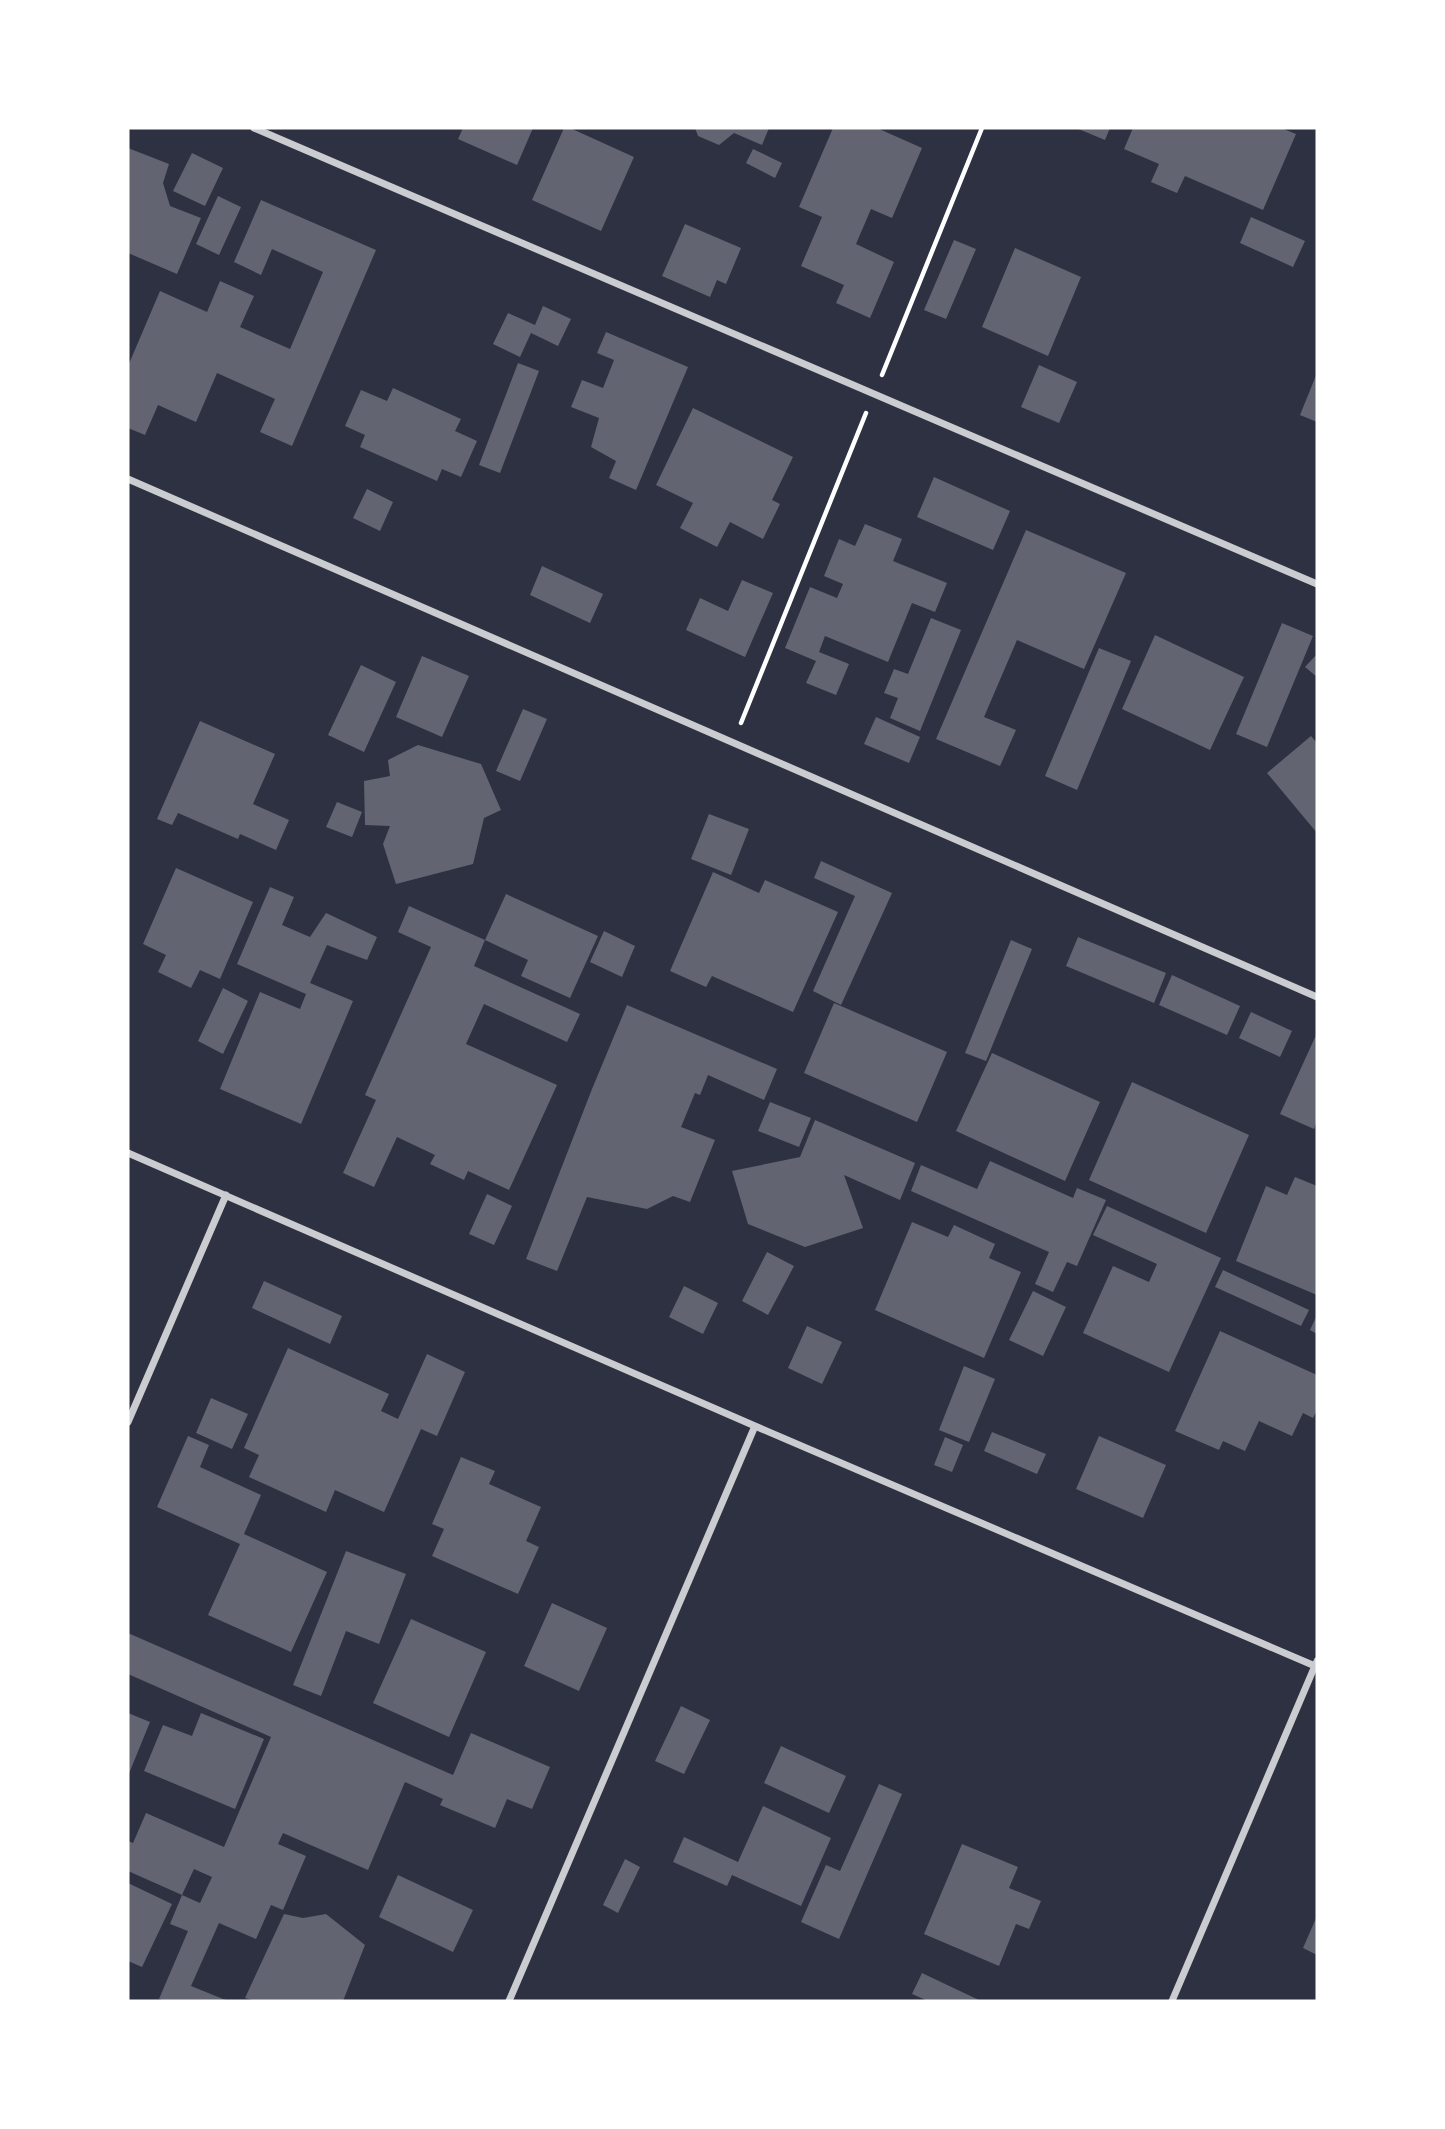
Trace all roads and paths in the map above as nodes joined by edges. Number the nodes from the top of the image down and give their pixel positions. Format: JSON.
{"nodes":[{"id":1,"x":254,"y":128,"type":"edge"},
{"id":2,"x":982,"y":128,"type":"edge"},
{"id":3,"x":874,"y":394,"type":"junction"},
{"id":4,"x":128,"y":479,"type":"edge"},
{"id":5,"x":1317,"y":584,"type":"edge"},
{"id":6,"x":733,"y":743,"type":"junction"},
{"id":7,"x":1317,"y":997,"type":"edge"},
{"id":8,"x":128,"y":1153,"type":"edge"},
{"id":9,"x":226,"y":1195,"type":"junction"},
{"id":10,"x":128,"y":1422,"type":"edge"},
{"id":11,"x":755,"y":1426,"type":"junction"},
{"id":12,"x":1316,"y":1663,"type":"edge"},
{"id":13,"x":509,"y":2001,"type":"edge"},
{"id":14,"x":1172,"y":2001,"type":"edge"}],
"edges":[{"from":1,"to":3,"type":"street"},
{"from":2,"to":3,"type":"path"},
{"from":3,"to":5,"type":"street"},
{"from":3,"to":6,"type":"path"},
{"from":4,"to":6,"type":"street"},
{"from":6,"to":7,"type":"street"},
{"from":8,"to":9,"type":"street"},
{"from":9,"to":10,"type":"street"},
{"from":9,"to":11,"type":"street"},
{"from":11,"to":12,"type":"street"},
{"from":11,"to":13,"type":"street"},
{"from":12,"to":14,"type":"street"}]}
